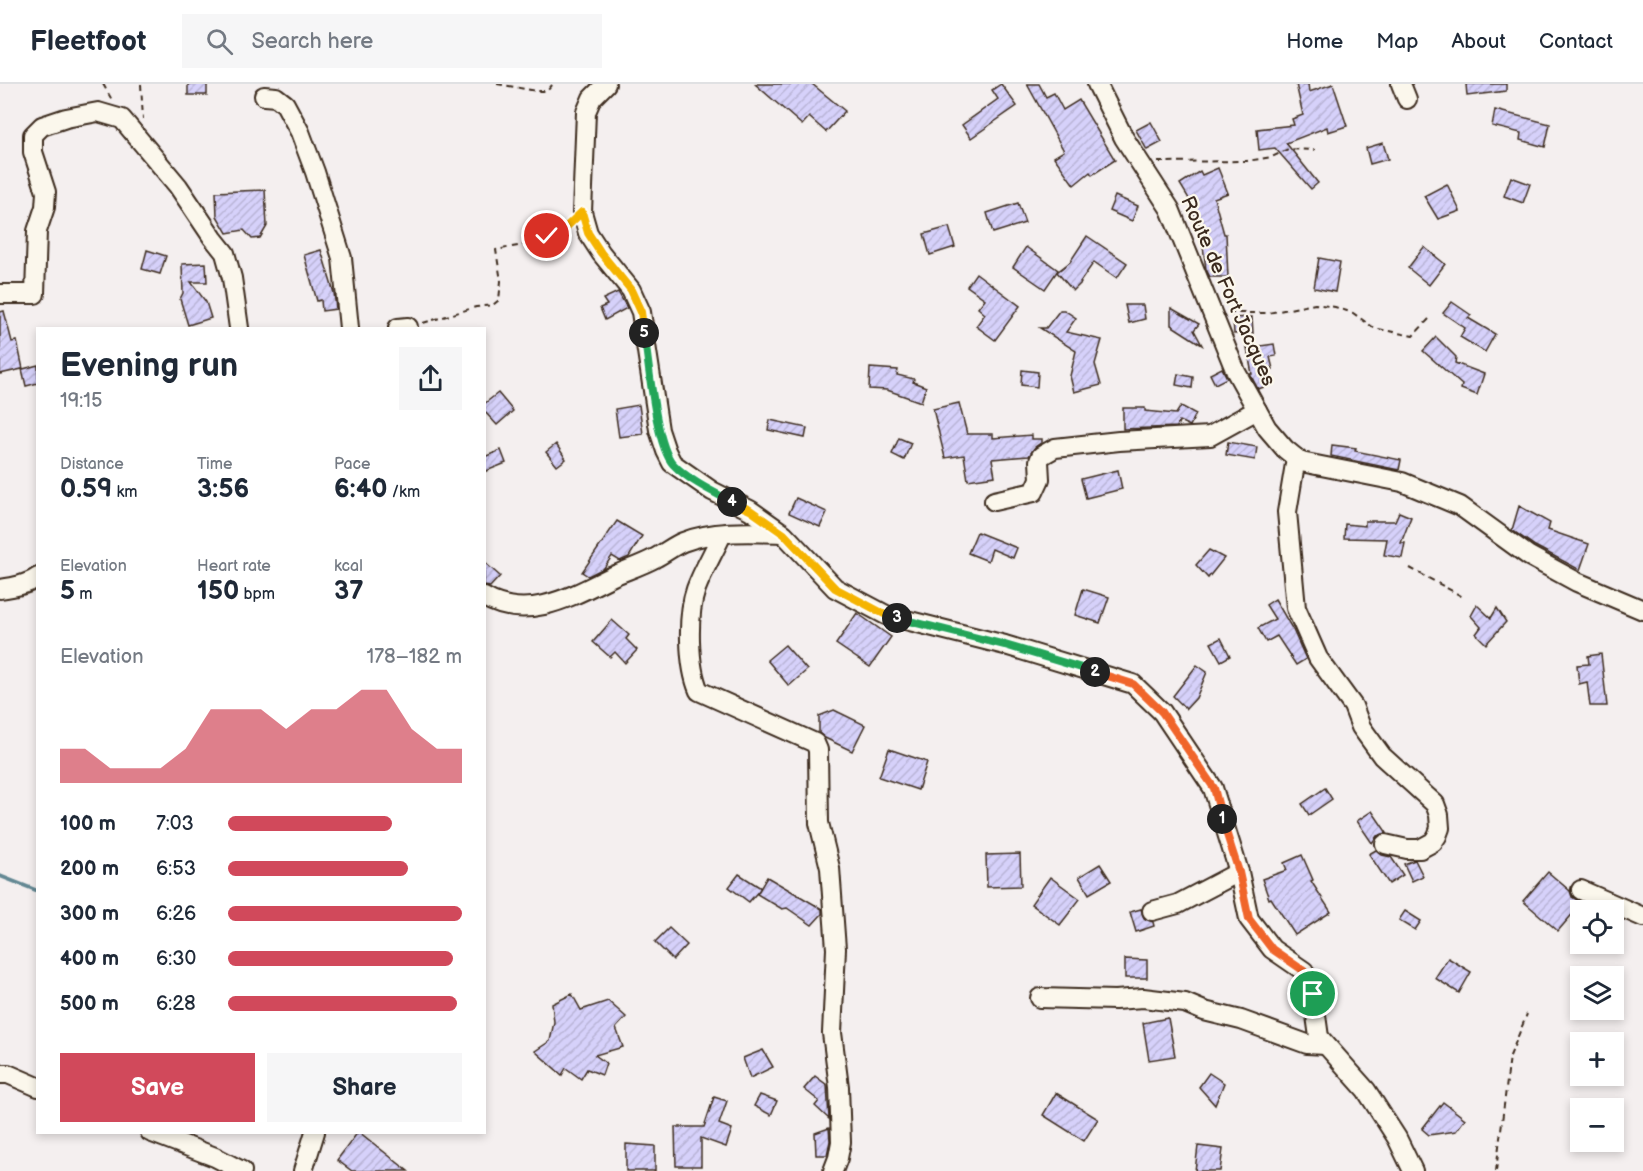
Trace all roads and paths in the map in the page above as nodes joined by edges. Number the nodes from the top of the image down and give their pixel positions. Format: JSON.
{"nodes":[{"id":1,"x":141,"y":84,"type":"edge"},
{"id":2,"x":497,"y":84,"type":"edge"},
{"id":3,"x":553,"y":84,"type":"edge"},
{"id":4,"x":606,"y":84,"type":"edge"},
{"id":5,"x":1097,"y":84,"type":"edge"},
{"id":6,"x":264,"y":96,"type":"dead end"},
{"id":7,"x":144,"y":143,"type":"junction"},
{"id":8,"x":1315,"y":150,"type":"dead end"},
{"id":9,"x":1139,"y":162,"type":"junction"},
{"id":10,"x":582,"y":212,"type":"junction"},
{"id":11,"x":0,"y":294,"type":"edge"},
{"id":12,"x":1211,"y":313,"type":"junction"},
{"id":13,"x":1429,"y":319,"type":"dead end"},
{"id":14,"x":239,"y":327,"type":"edge"},
{"id":15,"x":349,"y":327,"type":"edge"},
{"id":16,"x":407,"y":327,"type":"edge"},
{"id":17,"x":1257,"y":410,"type":"junction"},
{"id":18,"x":1296,"y":458,"type":"junction"},
{"id":19,"x":994,"y":501,"type":"dead end"},
{"id":20,"x":722,"y":534,"type":"junction"},
{"id":21,"x":784,"y":534,"type":"junction"},
{"id":22,"x":1410,"y":568,"type":"dead end"},
{"id":23,"x":36,"y":578,"type":"edge"},
{"id":24,"x":0,"y":589,"type":"edge"},
{"id":25,"x":486,"y":598,"type":"edge"},
{"id":26,"x":1465,"y":598,"type":"dead end"},
{"id":27,"x":1643,"y":610,"type":"edge"},
{"id":28,"x":1385,"y":844,"type":"dead end"},
{"id":29,"x":1239,"y":872,"type":"junction"},
{"id":30,"x":1581,"y":890,"type":"dead end"},
{"id":31,"x":1152,"y":911,"type":"dead end"},
{"id":32,"x":1643,"y":917,"type":"edge"},
{"id":33,"x":1040,"y":998,"type":"dead end"},
{"id":34,"x":1527,"y":1014,"type":"dead end"},
{"id":35,"x":1326,"y":1045,"type":"junction"},
{"id":36,"x":0,"y":1074,"type":"edge"},
{"id":37,"x":36,"y":1086,"type":"edge"},
{"id":38,"x":155,"y":1134,"type":"edge"},
{"id":39,"x":314,"y":1134,"type":"edge"},
{"id":40,"x":242,"y":1171,"type":"edge"},
{"id":41,"x":303,"y":1171,"type":"edge"},
{"id":42,"x":833,"y":1171,"type":"edge"},
{"id":43,"x":1413,"y":1171,"type":"edge"},
{"id":44,"x":1496,"y":1171,"type":"edge"}],
"edges":[{"from":1,"to":7,"type":"path"},
{"from":2,"to":3,"type":"path"},
{"from":4,"to":10,"type":"street"},
{"from":5,"to":9,"type":"street","name":"Route de Fort Jacques"},
{"from":6,"to":15,"type":"street"},
{"from":7,"to":11,"type":"street"},
{"from":7,"to":14,"type":"street"},
{"from":8,"to":9,"type":"path"},
{"from":9,"to":12,"type":"street","name":"Route de Fort Jacques"},
{"from":10,"to":16,"type":"path"},
{"from":10,"to":21,"type":"street"},
{"from":12,"to":13,"type":"path"},
{"from":12,"to":17,"type":"street","name":"Route de Fort Jacques"},
{"from":17,"to":18,"type":"street","name":"Route de Fort Jacques"},
{"from":17,"to":19,"type":"street"},
{"from":18,"to":27,"type":"street","name":"Route de Fort Jacques"},
{"from":18,"to":28,"type":"street"},
{"from":20,"to":21,"type":"street"},
{"from":20,"to":25,"type":"street"},
{"from":20,"to":42,"type":"street"},
{"from":21,"to":29,"type":"street"},
{"from":22,"to":26,"type":"path"},
{"from":23,"to":24,"type":"street"},
{"from":29,"to":31,"type":"street"},
{"from":29,"to":35,"type":"street"},
{"from":30,"to":32,"type":"street"},
{"from":33,"to":35,"type":"street"},
{"from":34,"to":44,"type":"path"},
{"from":35,"to":43,"type":"street"},
{"from":36,"to":37,"type":"street"},
{"from":38,"to":40,"type":"street"},
{"from":39,"to":41,"type":"street"}]}
